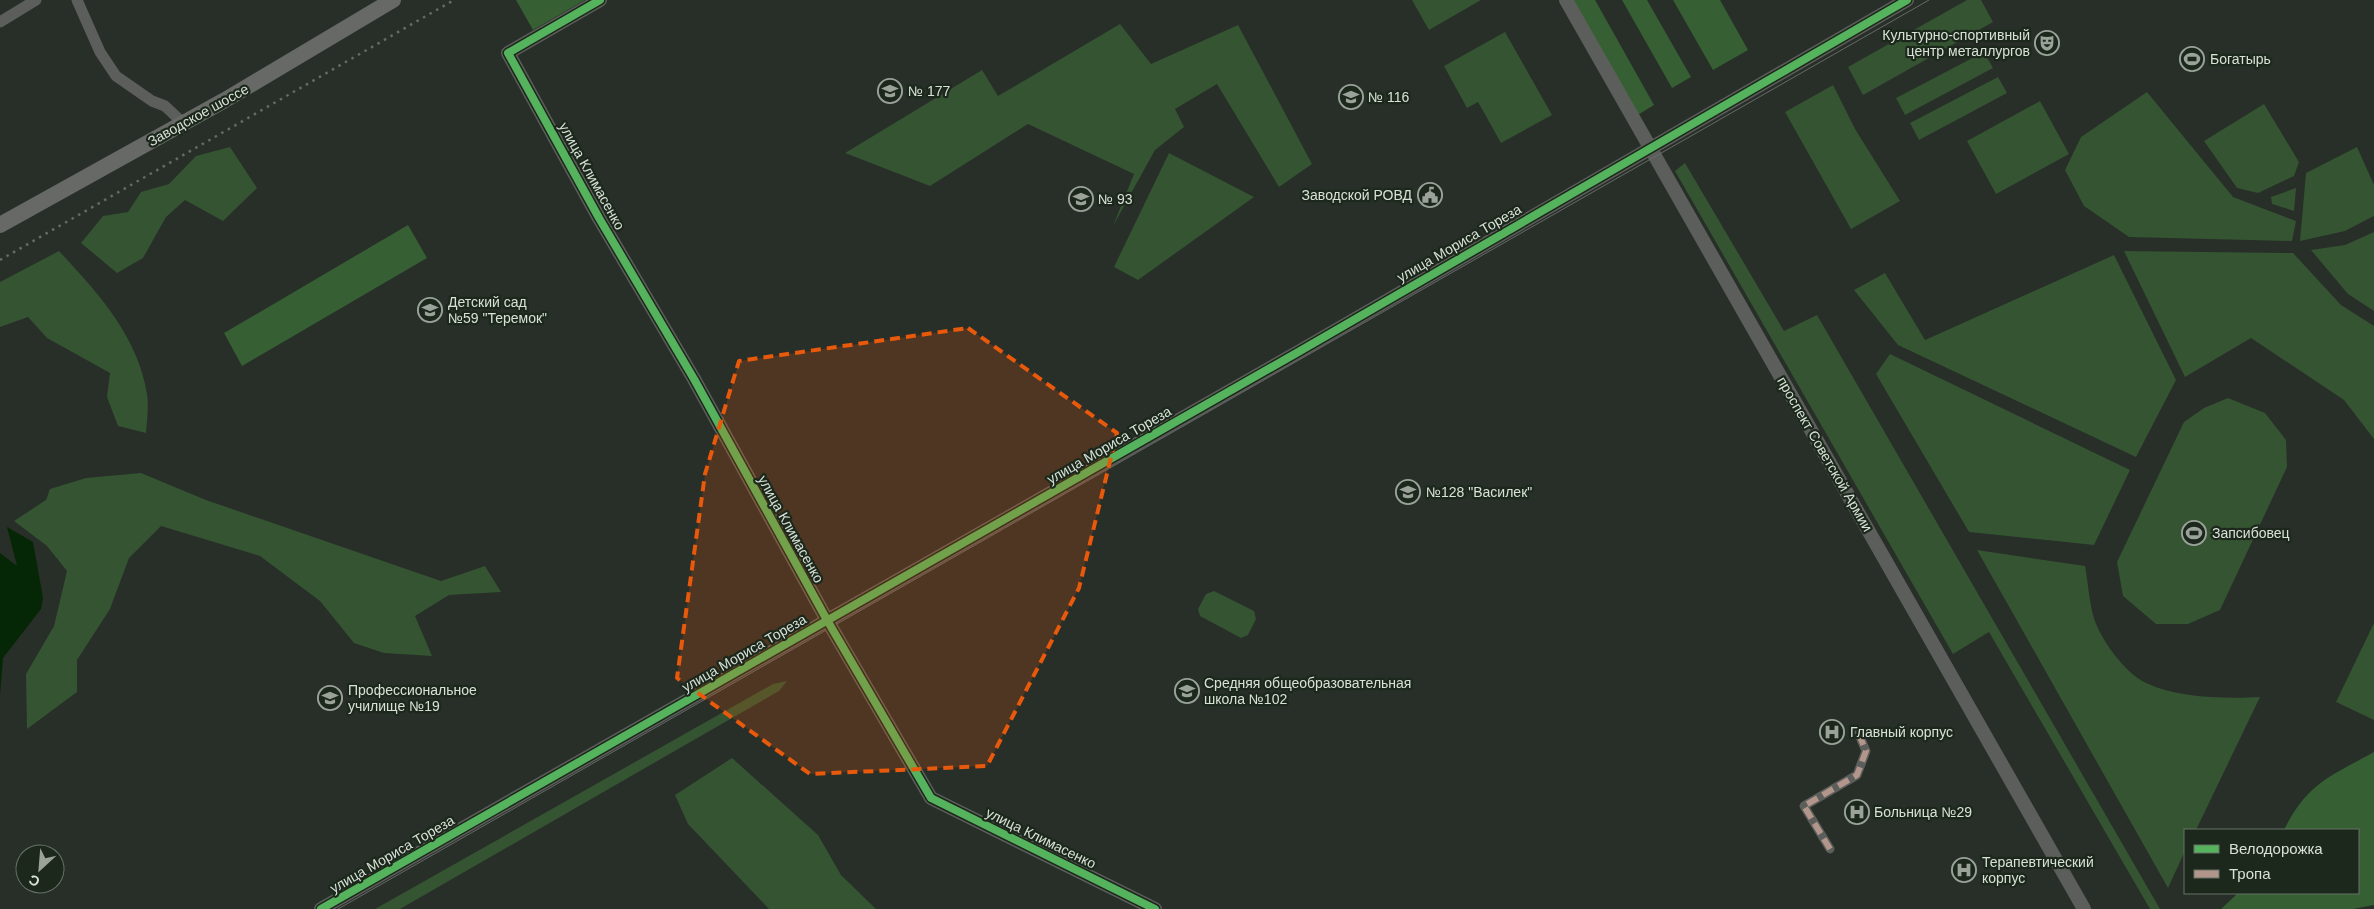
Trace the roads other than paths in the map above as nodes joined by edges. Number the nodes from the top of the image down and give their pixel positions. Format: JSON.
{"nodes":[{"id":1,"x":36,"y":0,"type":"edge"},
{"id":2,"x":77,"y":0,"type":"edge"},
{"id":3,"x":393,"y":0,"type":"edge"},
{"id":4,"x":600,"y":0,"type":"edge"},
{"id":5,"x":1566,"y":0,"type":"edge"},
{"id":6,"x":1907,"y":0,"type":"edge"},
{"id":7,"x":0,"y":22,"type":"edge"},
{"id":8,"x":183,"y":123,"type":"junction"},
{"id":9,"x":1650,"y":147,"type":"junction"},
{"id":10,"x":0,"y":225,"type":"edge"},
{"id":11,"x":827,"y":620,"type":"junction"},
{"id":12,"x":1857,"y":730,"type":"dead end"},
{"id":13,"x":1830,"y":849,"type":"dead end"},
{"id":14,"x":321,"y":909,"type":"edge"},
{"id":15,"x":1155,"y":909,"type":"edge"},
{"id":16,"x":2084,"y":909,"type":"edge"}],
"edges":[{"from":1,"to":7,"type":"street"},
{"from":2,"to":8,"type":"street"},
{"from":3,"to":8,"type":"main road","name":"Заводское шоссе"},
{"from":4,"to":11,"type":"street","name":"улица Климасенко"},
{"from":5,"to":9,"type":"street","name":"проспект Советской Армии"},
{"from":6,"to":9,"type":"street","name":"улица Мориса Тореза"},
{"from":8,"to":10,"type":"main road","name":"Заводское шоссе"},
{"from":9,"to":11,"type":"street","name":"улица Мориса Тореза"},
{"from":9,"to":16,"type":"street","name":"проспект Советской Армии"},
{"from":11,"to":14,"type":"street","name":"улица Мориса Тореза"},
{"from":11,"to":15,"type":"street","name":"улица Климасенко"},
{"from":12,"to":13,"type":"street"}]}
